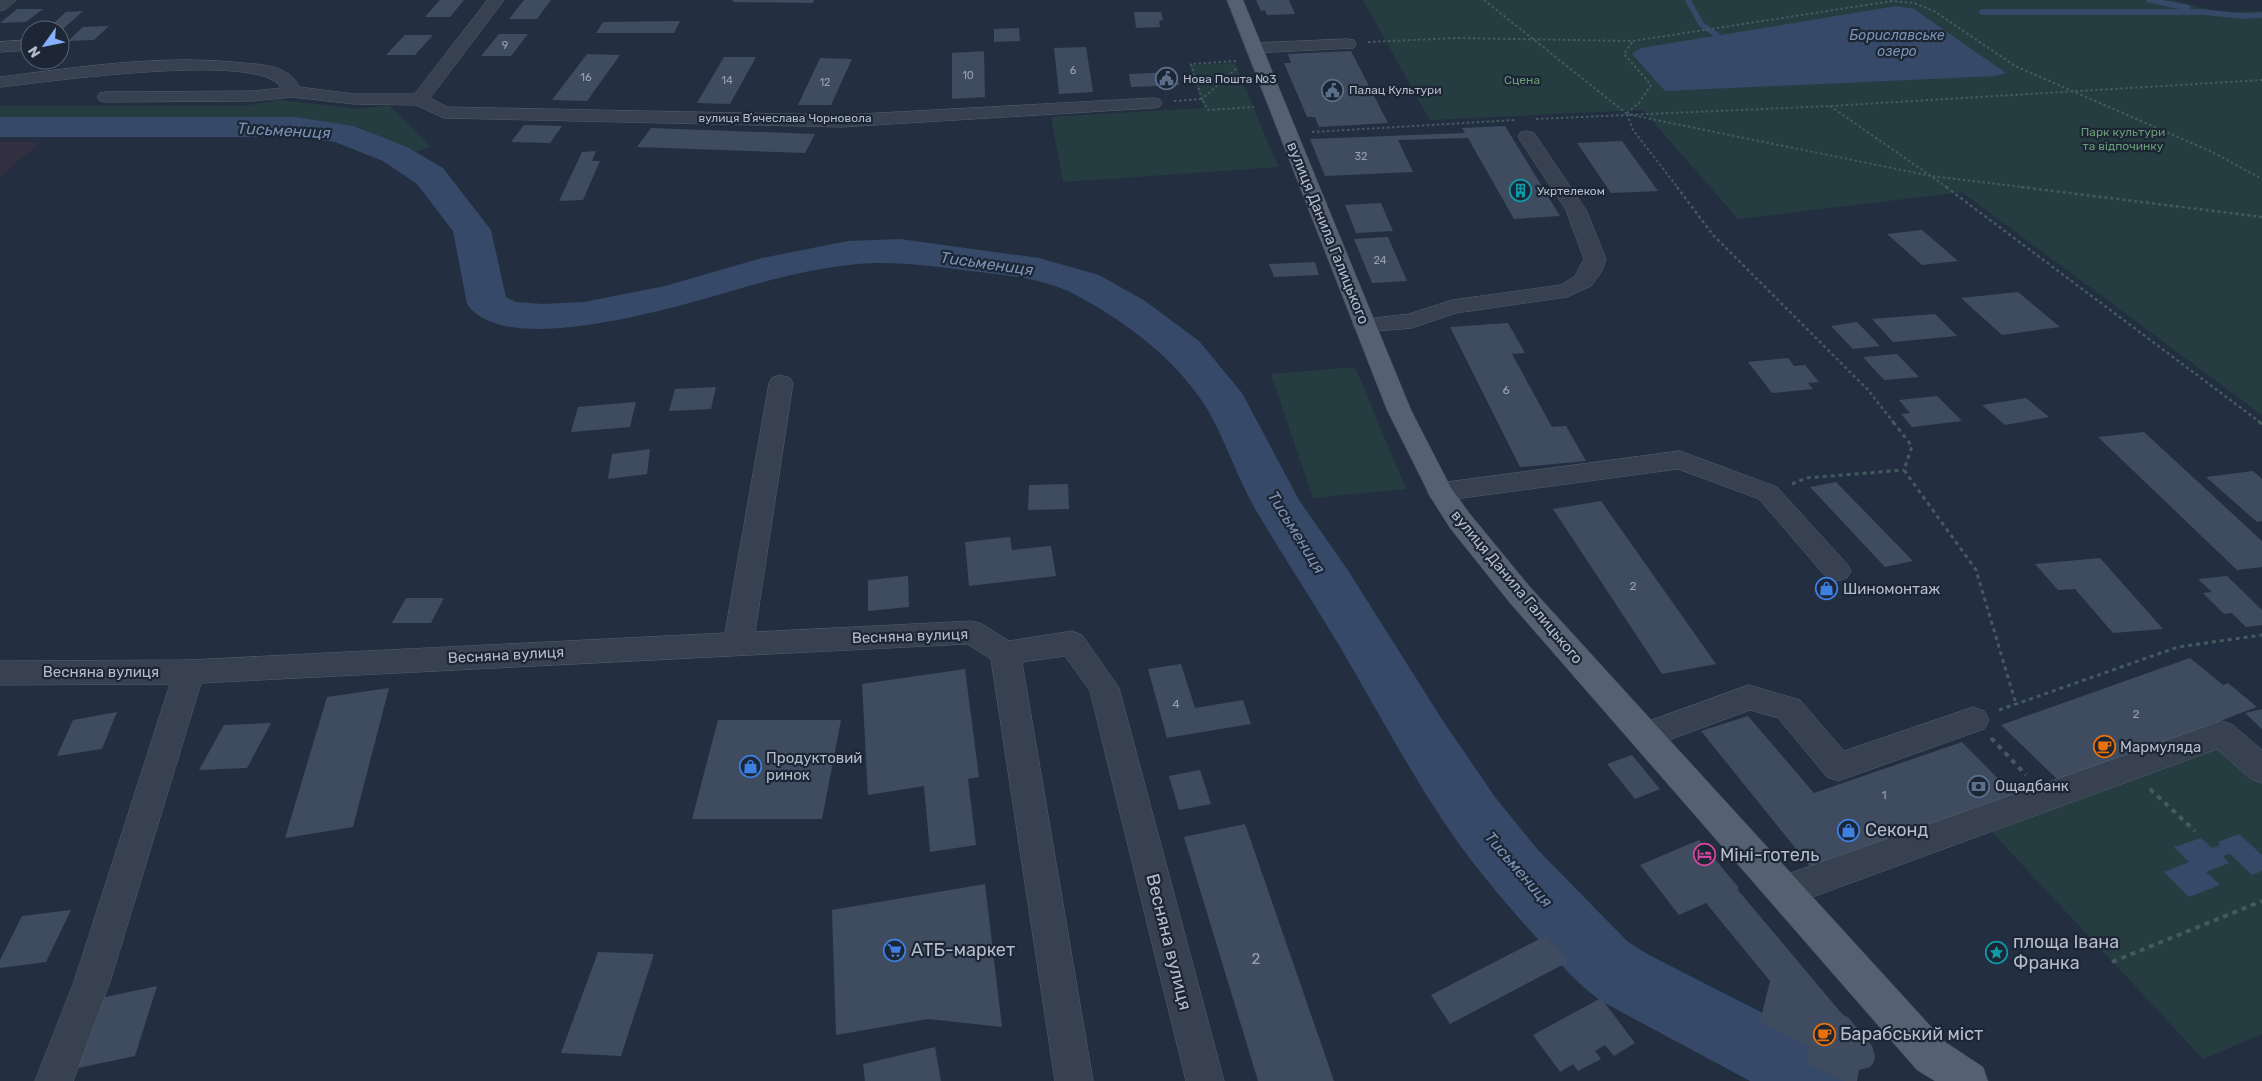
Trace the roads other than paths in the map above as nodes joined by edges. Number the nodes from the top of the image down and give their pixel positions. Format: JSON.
{"nodes":[{"id":1,"x":8,"y":0,"type":"edge"},
{"id":2,"x":496,"y":0,"type":"edge"},
{"id":3,"x":1235,"y":0,"type":"edge"},
{"id":4,"x":0,"y":6,"type":"edge"},
{"id":5,"x":1348,"y":44,"type":"road end"},
{"id":6,"x":20,"y":46,"type":"edge"},
{"id":7,"x":0,"y":47,"type":"edge"},
{"id":8,"x":1243,"y":59,"type":"junction"},
{"id":9,"x":0,"y":82,"type":"edge"},
{"id":10,"x":292,"y":92,"type":"junction"},
{"id":11,"x":106,"y":97,"type":"dead end"},
{"id":12,"x":419,"y":100,"type":"junction"},
{"id":13,"x":1153,"y":103,"type":"road end"},
{"id":14,"x":1524,"y":125,"type":"road end"},
{"id":15,"x":1364,"y":325,"type":"junction"},
{"id":16,"x":782,"y":383,"type":"dead end"},
{"id":17,"x":1440,"y":492,"type":"junction"},
{"id":18,"x":1838,"y":571,"type":"dead end"},
{"id":19,"x":738,"y":644,"type":"junction"},
{"id":20,"x":1005,"y":654,"type":"junction"},
{"id":21,"x":189,"y":672,"type":"junction"},
{"id":22,"x":0,"y":673,"type":"edge"},
{"id":23,"x":1973,"y":720,"type":"road end"},
{"id":24,"x":1646,"y":735,"type":"junction"},
{"id":25,"x":2262,"y":769,"type":"edge"},
{"id":26,"x":1784,"y":891,"type":"junction"},
{"id":27,"x":1935,"y":1068,"type":"edge"},
{"id":28,"x":54,"y":1081,"type":"edge"},
{"id":29,"x":1074,"y":1081,"type":"edge"},
{"id":30,"x":1205,"y":1081,"type":"edge"},
{"id":31,"x":1969,"y":1081,"type":"edge"}],
"edges":[{"from":1,"to":4,"type":"street"},
{"from":2,"to":12,"type":"street"},
{"from":3,"to":8,"type":"main road","name":"вулиця Данила Галицького"},
{"from":5,"to":8,"type":"street"},
{"from":6,"to":7,"type":"street"},
{"from":8,"to":15,"type":"main road","name":"вулиця Данила Галицького"},
{"from":9,"to":10,"type":"street"},
{"from":10,"to":11,"type":"street"},
{"from":10,"to":12,"type":"street"},
{"from":12,"to":13,"type":"street","name":"вулиця Вʼячеслава Чорновола"},
{"from":14,"to":15,"type":"street"},
{"from":15,"to":17,"type":"main road","name":"вулиця Данила Галицького"},
{"from":16,"to":19,"type":"street"},
{"from":17,"to":18,"type":"street"},
{"from":17,"to":24,"type":"main road","name":"вулиця Данила Галицького"},
{"from":19,"to":20,"type":"street","name":"Весняна вулиця"},
{"from":19,"to":21,"type":"street","name":"Весняна вулиця"},
{"from":20,"to":29,"type":"street"},
{"from":20,"to":30,"type":"street","name":"Весняна вулиця"},
{"from":21,"to":22,"type":"street","name":"Весняна вулиця"},
{"from":21,"to":28,"type":"street"},
{"from":23,"to":24,"type":"street"},
{"from":24,"to":26,"type":"main road","name":"вулиця Данила Галицького"},
{"from":25,"to":26,"type":"street"},
{"from":26,"to":27,"type":"main road","name":"вулиця Данила Галицького"},
{"from":27,"to":31,"type":"main road"}]}
